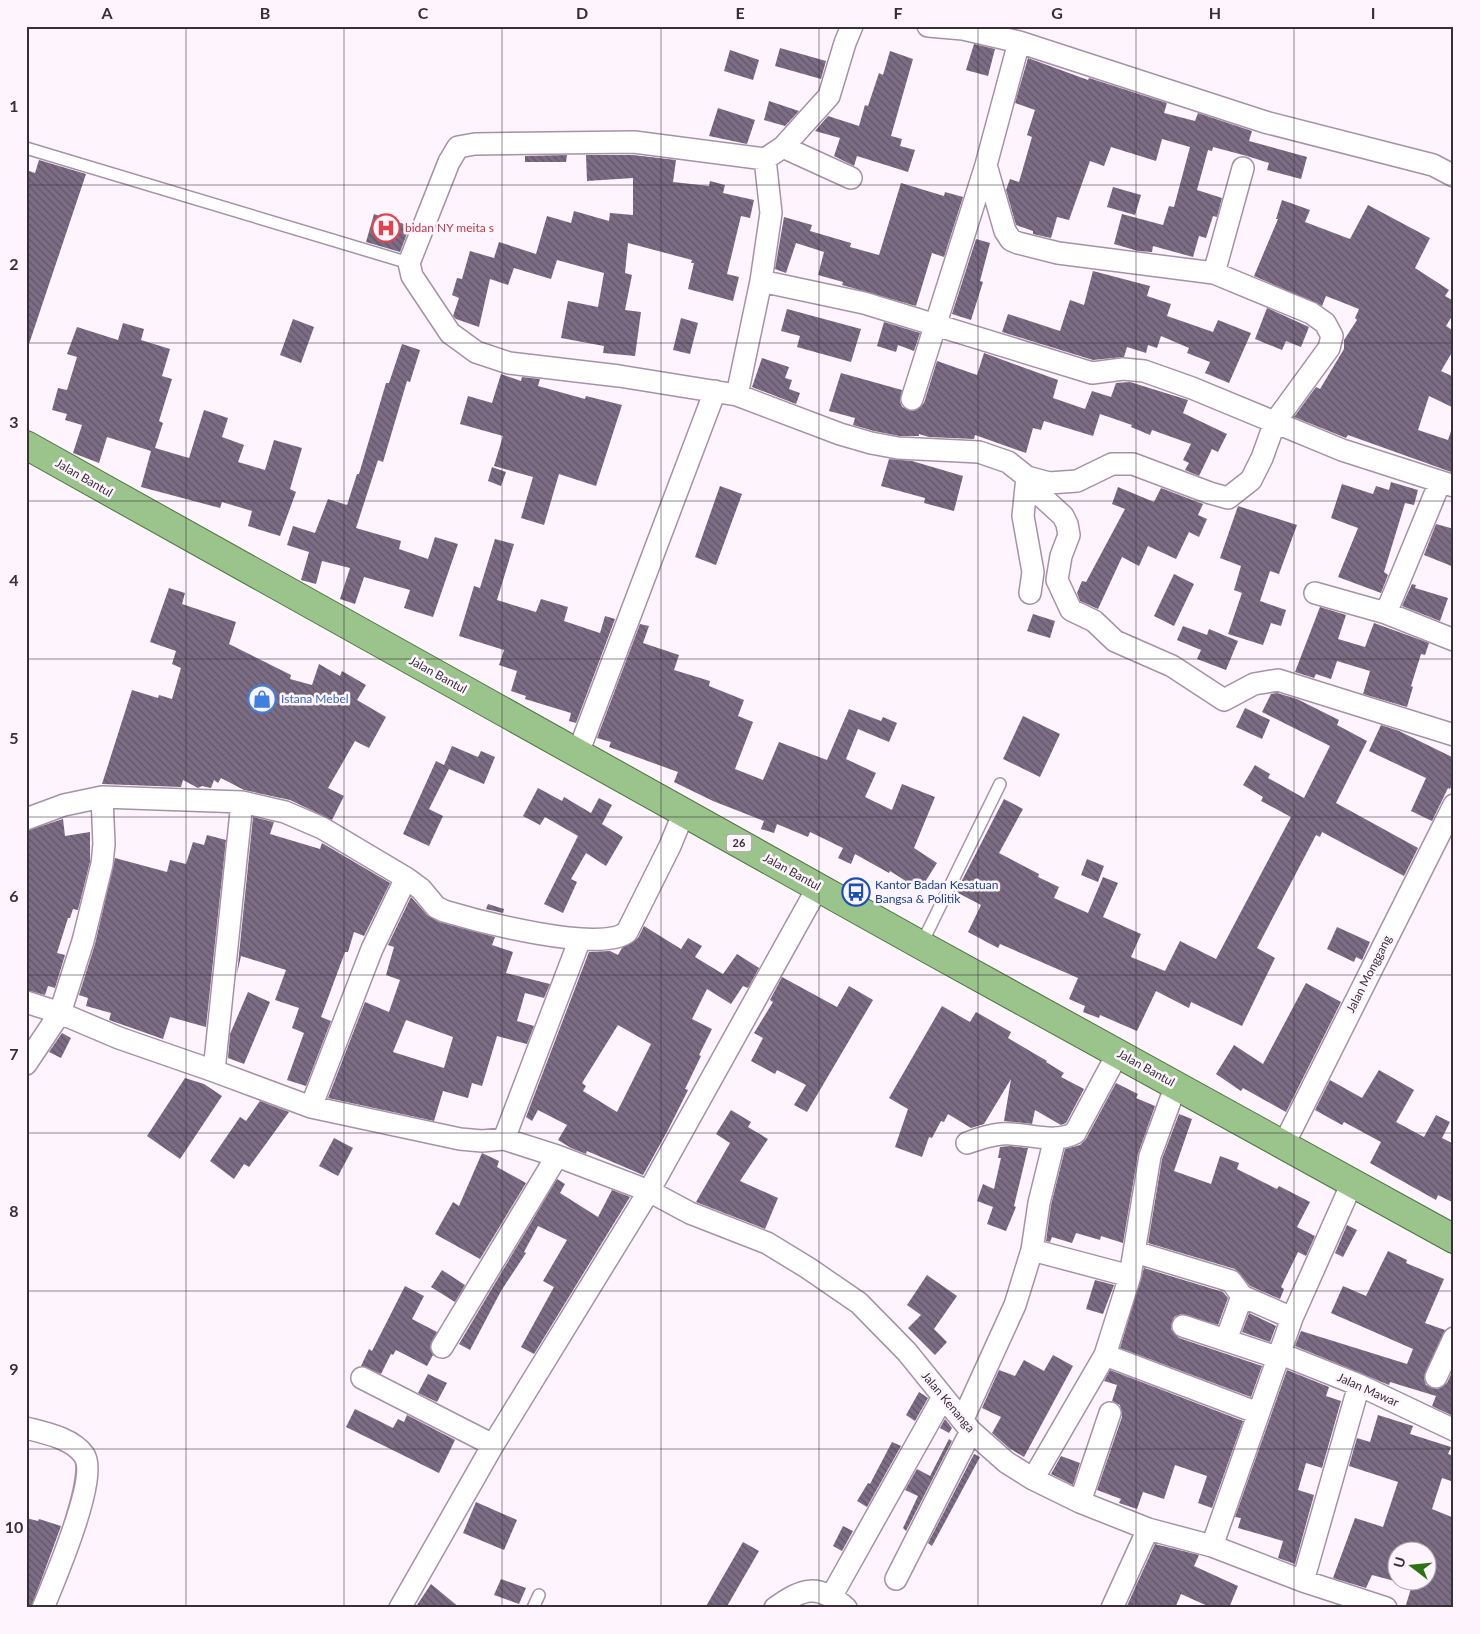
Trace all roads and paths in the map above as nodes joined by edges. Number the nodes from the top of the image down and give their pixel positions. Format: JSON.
{"nodes":[{"id":1,"x":852,"y":26,"type":"edge"},
{"id":2,"x":928,"y":26,"type":"edge"},
{"id":3,"x":1019,"y":42,"type":"junction"},
{"id":4,"x":783,"y":147,"type":"junction"},
{"id":5,"x":26,"y":148,"type":"edge"},
{"id":6,"x":765,"y":159,"type":"junction"},
{"id":7,"x":986,"y":166,"type":"junction"},
{"id":8,"x":1243,"y":168,"type":"dead end"},
{"id":9,"x":1454,"y":176,"type":"edge"},
{"id":10,"x":850,"y":178,"type":"dead end"},
{"id":11,"x":409,"y":263,"type":"junction"},
{"id":12,"x":1214,"y":273,"type":"junction"},
{"id":13,"x":761,"y":281,"type":"junction"},
{"id":14,"x":936,"y":324,"type":"junction"},
{"id":15,"x":715,"y":391,"type":"junction"},
{"id":16,"x":737,"y":395,"type":"junction"},
{"id":17,"x":912,"y":399,"type":"dead end"},
{"id":18,"x":1275,"y":422,"type":"junction"},
{"id":19,"x":26,"y":445,"type":"edge"},
{"id":20,"x":1026,"y":477,"type":"junction"},
{"id":21,"x":1447,"y":484,"type":"edge"},
{"id":22,"x":1314,"y":592,"type":"dead end"},
{"id":23,"x":1030,"y":593,"type":"dead end"},
{"id":24,"x":1386,"y":613,"type":"junction"},
{"id":25,"x":1454,"y":640,"type":"edge"},
{"id":26,"x":1454,"y":735,"type":"edge"},
{"id":27,"x":578,"y":753,"type":"junction"},
{"id":28,"x":1000,"y":784,"type":"dead end"},
{"id":29,"x":102,"y":797,"type":"junction"},
{"id":30,"x":242,"y":802,"type":"junction"},
{"id":31,"x":1454,"y":805,"type":"edge"},
{"id":32,"x":684,"y":812,"type":"junction"},
{"id":33,"x":26,"y":820,"type":"edge"},
{"id":34,"x":406,"y":878,"type":"junction"},
{"id":35,"x":813,"y":895,"type":"junction"},
{"id":36,"x":580,"y":938,"type":"junction"},
{"id":37,"x":921,"y":945,"type":"junction"},
{"id":38,"x":26,"y":1002,"type":"edge"},
{"id":39,"x":60,"y":1013,"type":"junction"},
{"id":40,"x":1118,"y":1053,"type":"junction"},
{"id":41,"x":26,"y":1064,"type":"edge"},
{"id":42,"x":214,"y":1071,"type":"junction"},
{"id":43,"x":1176,"y":1085,"type":"junction"},
{"id":44,"x":311,"y":1108,"type":"junction"},
{"id":45,"x":1056,"y":1138,"type":"junction"},
{"id":46,"x":504,"y":1139,"type":"junction"},
{"id":47,"x":967,"y":1143,"type":"dead end"},
{"id":48,"x":1284,"y":1144,"type":"junction"},
{"id":49,"x":557,"y":1156,"type":"junction"},
{"id":50,"x":1352,"y":1183,"type":"junction"},
{"id":51,"x":649,"y":1191,"type":"junction"},
{"id":52,"x":1454,"y":1239,"type":"edge"},
{"id":53,"x":1032,"y":1250,"type":"junction"},
{"id":54,"x":1135,"y":1252,"type":"junction"},
{"id":55,"x":1130,"y":1276,"type":"junction"},
{"id":56,"x":1242,"y":1296,"type":"junction"},
{"id":57,"x":1292,"y":1318,"type":"junction"},
{"id":58,"x":1183,"y":1326,"type":"dead end"},
{"id":59,"x":1454,"y":1338,"type":"edge"},
{"id":60,"x":1226,"y":1340,"type":"junction"},
{"id":61,"x":442,"y":1347,"type":"dead end"},
{"id":62,"x":1105,"y":1356,"type":"junction"},
{"id":63,"x":1280,"y":1356,"type":"junction"},
{"id":64,"x":1436,"y":1377,"type":"dead end"},
{"id":65,"x":362,"y":1378,"type":"dead end"},
{"id":66,"x":1359,"y":1385,"type":"junction"},
{"id":67,"x":943,"y":1397,"type":"junction"},
{"id":68,"x":1258,"y":1413,"type":"junction"},
{"id":69,"x":1110,"y":1414,"type":"dead end"},
{"id":70,"x":967,"y":1425,"type":"junction"},
{"id":71,"x":26,"y":1428,"type":"edge"},
{"id":72,"x":1454,"y":1430,"type":"edge"},
{"id":73,"x":493,"y":1445,"type":"junction"},
{"id":74,"x":1033,"y":1479,"type":"junction"},
{"id":75,"x":1080,"y":1502,"type":"junction"},
{"id":76,"x":1148,"y":1529,"type":"junction"},
{"id":77,"x":1212,"y":1546,"type":"junction"},
{"id":78,"x":896,"y":1579,"type":"dead end"},
{"id":79,"x":1303,"y":1581,"type":"junction"},
{"id":80,"x":539,"y":1595,"type":"dead end"},
{"id":81,"x":839,"y":1602,"type":"edge"},
{"id":82,"x":43,"y":1608,"type":"edge"},
{"id":83,"x":400,"y":1608,"type":"edge"},
{"id":84,"x":533,"y":1608,"type":"edge"},
{"id":85,"x":775,"y":1608,"type":"edge"},
{"id":86,"x":1112,"y":1608,"type":"edge"},
{"id":87,"x":1386,"y":1608,"type":"edge"}],
"edges":[{"from":1,"to":4,"type":"street"},
{"from":2,"to":3,"type":"street"},
{"from":3,"to":7,"type":"street"},
{"from":3,"to":9,"type":"street"},
{"from":4,"to":6,"type":"street"},
{"from":4,"to":10,"type":"street"},
{"from":5,"to":11,"type":"lane"},
{"from":6,"to":11,"type":"street"},
{"from":6,"to":13,"type":"street"},
{"from":7,"to":12,"type":"street"},
{"from":7,"to":14,"type":"street"},
{"from":8,"to":12,"type":"street"},
{"from":11,"to":15,"type":"street"},
{"from":12,"to":18,"type":"street"},
{"from":13,"to":14,"type":"street"},
{"from":13,"to":16,"type":"street"},
{"from":14,"to":17,"type":"street"},
{"from":14,"to":18,"type":"street"},
{"from":15,"to":16,"type":"street"},
{"from":15,"to":27,"type":"street"},
{"from":16,"to":20,"type":"street"},
{"from":18,"to":20,"type":"street"},
{"from":18,"to":21,"type":"street"},
{"from":19,"to":27,"type":"main road","name":"Jalan Bantul","number":"26"},
{"from":20,"to":23,"type":"street"},
{"from":20,"to":26,"type":"street"},
{"from":21,"to":24,"type":"street"},
{"from":22,"to":24,"type":"street"},
{"from":24,"to":25,"type":"street"},
{"from":27,"to":32,"type":"main road","name":"Jalan Bantul","number":"26"},
{"from":28,"to":37,"type":"lane"},
{"from":29,"to":30,"type":"street"},
{"from":29,"to":33,"type":"street"},
{"from":29,"to":39,"type":"street"},
{"from":30,"to":34,"type":"street"},
{"from":30,"to":42,"type":"street"},
{"from":31,"to":48,"type":"street","name":"Jalan Monggang"},
{"from":32,"to":35,"type":"main road","name":"Jalan Bantul","number":"26"},
{"from":32,"to":36,"type":"street"},
{"from":34,"to":36,"type":"street"},
{"from":34,"to":44,"type":"street"},
{"from":35,"to":37,"type":"main road","name":"Jalan Bantul","number":"26"},
{"from":35,"to":51,"type":"street"},
{"from":36,"to":46,"type":"street"},
{"from":37,"to":40,"type":"main road","name":"Jalan Bantul","number":"26"},
{"from":38,"to":39,"type":"street"},
{"from":39,"to":41,"type":"street"},
{"from":39,"to":42,"type":"street"},
{"from":40,"to":43,"type":"main road","name":"Jalan Bantul","number":"26"},
{"from":40,"to":45,"type":"street"},
{"from":42,"to":44,"type":"street"},
{"from":43,"to":48,"type":"main road","name":"Jalan Bantul","number":"26"},
{"from":43,"to":54,"type":"street"},
{"from":44,"to":46,"type":"street"},
{"from":45,"to":47,"type":"street"},
{"from":45,"to":53,"type":"street"},
{"from":46,"to":49,"type":"street","name":"Jalan Kenanga"},
{"from":48,"to":50,"type":"main road","name":"Jalan Bantul","number":"26"},
{"from":49,"to":51,"type":"street","name":"Jalan Kenanga"},
{"from":49,"to":61,"type":"street"},
{"from":50,"to":52,"type":"main road","name":"Jalan Bantul","number":"26"},
{"from":50,"to":57,"type":"street"},
{"from":51,"to":67,"type":"street","name":"Jalan Kenanga"},
{"from":51,"to":73,"type":"street"},
{"from":53,"to":55,"type":"street"},
{"from":53,"to":70,"type":"street"},
{"from":54,"to":55,"type":"street"},
{"from":54,"to":56,"type":"street"},
{"from":55,"to":62,"type":"street"},
{"from":56,"to":57,"type":"street"},
{"from":56,"to":60,"type":"street"},
{"from":57,"to":63,"type":"street"},
{"from":58,"to":60,"type":"street","name":"Jalan Mawar"},
{"from":59,"to":64,"type":"street"},
{"from":60,"to":63,"type":"street","name":"Jalan Mawar"},
{"from":62,"to":68,"type":"street"},
{"from":62,"to":74,"type":"street"},
{"from":63,"to":66,"type":"street","name":"Jalan Mawar"},
{"from":63,"to":68,"type":"street"},
{"from":65,"to":73,"type":"street"},
{"from":66,"to":72,"type":"street","name":"Jalan Mawar"},
{"from":66,"to":79,"type":"street"},
{"from":67,"to":70,"type":"street","name":"Jalan Kenanga"},
{"from":67,"to":81,"type":"street"},
{"from":68,"to":77,"type":"street"},
{"from":69,"to":75,"type":"street"},
{"from":70,"to":74,"type":"street","name":"Jalan Kenanga"},
{"from":70,"to":78,"type":"street"},
{"from":71,"to":82,"type":"street"},
{"from":73,"to":83,"type":"street"},
{"from":74,"to":75,"type":"street","name":"Jalan Kenanga"},
{"from":75,"to":76,"type":"street","name":"Jalan Kenanga"},
{"from":76,"to":77,"type":"street","name":"Jalan Kenanga"},
{"from":76,"to":86,"type":"street"},
{"from":77,"to":79,"type":"street","name":"Jalan Kenanga"},
{"from":79,"to":87,"type":"street","name":"Jalan Kenanga"},
{"from":80,"to":84,"type":"lane"},
{"from":81,"to":85,"type":"street"}]}
